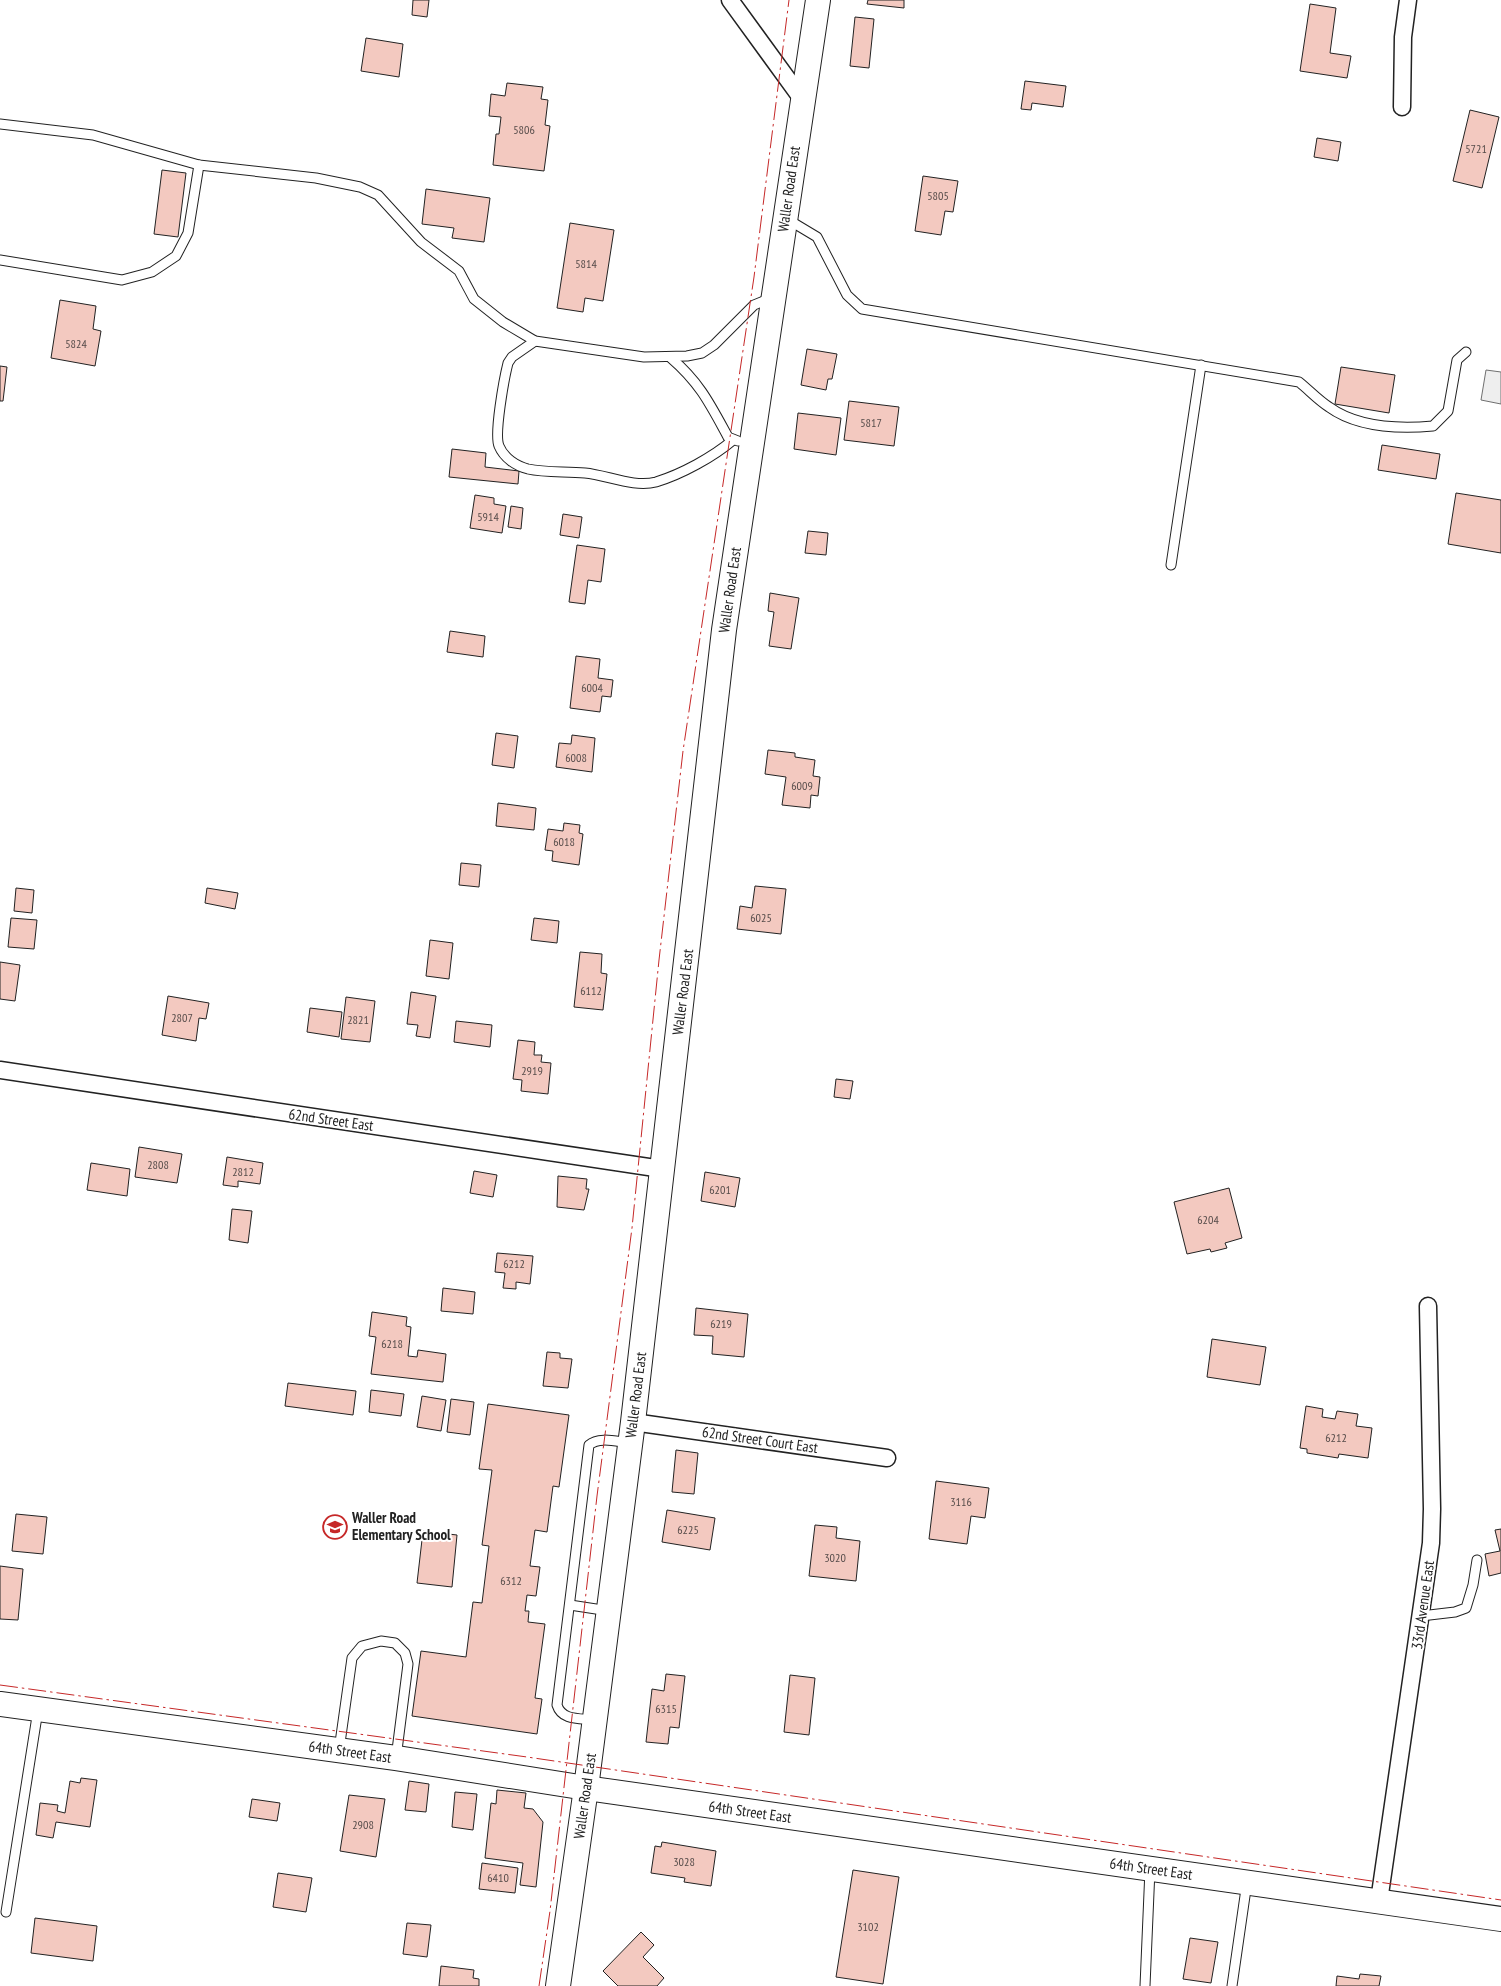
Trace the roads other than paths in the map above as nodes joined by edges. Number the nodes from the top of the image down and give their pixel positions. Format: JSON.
{"nodes":[{"id":1,"x":730,"y":0,"type":"edge"},
{"id":2,"x":818,"y":0,"type":"edge"},
{"id":3,"x":1408,"y":0,"type":"edge"},
{"id":4,"x":802,"y":99,"type":"junction"},
{"id":5,"x":1402,"y":107,"type":"dead end"},
{"id":6,"x":0,"y":124,"type":"edge"},
{"id":7,"x":199,"y":165,"type":"junction"},
{"id":8,"x":785,"y":218,"type":"junction"},
{"id":9,"x":0,"y":260,"type":"edge"},
{"id":10,"x":773,"y":297,"type":"junction"},
{"id":11,"x":535,"y":341,"type":"junction"},
{"id":12,"x":1466,"y":352,"type":"dead end"},
{"id":13,"x":671,"y":358,"type":"junction"},
{"id":14,"x":1201,"y":365,"type":"junction"},
{"id":15,"x":742,"y":442,"type":"junction"},
{"id":16,"x":1172,"y":565,"type":"dead end"},
{"id":17,"x":0,"y":1070,"type":"edge"},
{"id":18,"x":662,"y":1169,"type":"junction"},
{"id":19,"x":1428,"y":1306,"type":"dead end"},
{"id":20,"x":632,"y":1433,"type":"junction"},
{"id":21,"x":887,"y":1458,"type":"dead end"},
{"id":22,"x":1476,"y":1560,"type":"dead end"},
{"id":23,"x":570,"y":1605,"type":"junction"},
{"id":24,"x":609,"y":1611,"type":"junction"},
{"id":25,"x":1421,"y":1616,"type":"junction"},
{"id":26,"x":0,"y":1704,"type":"edge"},
{"id":27,"x":38,"y":1710,"type":"junction"},
{"id":28,"x":595,"y":1720,"type":"junction"},
{"id":29,"x":339,"y":1751,"type":"junction"},
{"id":30,"x":396,"y":1758,"type":"junction"},
{"id":31,"x":586,"y":1788,"type":"junction"},
{"id":32,"x":1150,"y":1869,"type":"junction"},
{"id":33,"x":1246,"y":1882,"type":"junction"},
{"id":34,"x":1379,"y":1901,"type":"junction"},
{"id":35,"x":6,"y":1912,"type":"dead end"},
{"id":36,"x":1501,"y":1919,"type":"edge"},
{"id":37,"x":558,"y":1986,"type":"edge"},
{"id":38,"x":1146,"y":1986,"type":"edge"},
{"id":39,"x":1232,"y":1986,"type":"edge"}],
"edges":[{"from":1,"to":4,"type":"street"},
{"from":2,"to":4,"type":"street","name":"Waller Road East"},
{"from":3,"to":5,"type":"street"},
{"from":4,"to":8,"type":"street","name":"Waller Road East"},
{"from":6,"to":7,"type":"lane"},
{"from":7,"to":9,"type":"lane"},
{"from":7,"to":11,"type":"lane"},
{"from":8,"to":10,"type":"street","name":"Waller Road East"},
{"from":8,"to":14,"type":"lane"},
{"from":10,"to":13,"type":"lane"},
{"from":10,"to":15,"type":"street","name":"Waller Road East"},
{"from":11,"to":13,"type":"lane"},
{"from":11,"to":15,"type":"lane"},
{"from":12,"to":14,"type":"lane"},
{"from":13,"to":15,"type":"lane"},
{"from":14,"to":16,"type":"lane"},
{"from":15,"to":18,"type":"street","name":"Waller Road East"},
{"from":17,"to":18,"type":"street","name":"62nd Street East"},
{"from":18,"to":20,"type":"street","name":"Waller Road East"},
{"from":19,"to":25,"type":"street","name":"33rd Avenue East"},
{"from":20,"to":21,"type":"street","name":"62nd Street Court East"},
{"from":20,"to":23,"type":"lane"},
{"from":20,"to":24,"type":"street","name":"Waller Road East"},
{"from":22,"to":25,"type":"lane"},
{"from":23,"to":24,"type":"lane"},
{"from":23,"to":28,"type":"lane"},
{"from":24,"to":28,"type":"street","name":"Waller Road East"},
{"from":25,"to":34,"type":"street","name":"33rd Avenue East"},
{"from":26,"to":27,"type":"street","name":"64th Street East"},
{"from":27,"to":29,"type":"street","name":"64th Street East"},
{"from":27,"to":35,"type":"lane"},
{"from":28,"to":31,"type":"street","name":"Waller Road East"},
{"from":29,"to":30,"type":"street","name":"64th Street East"},
{"from":29,"to":30,"type":"lane"},
{"from":30,"to":31,"type":"street","name":"64th Street East"},
{"from":31,"to":32,"type":"street","name":"64th Street East"},
{"from":31,"to":37,"type":"street","name":"Waller Road East"},
{"from":32,"to":33,"type":"street","name":"64th Street East"},
{"from":32,"to":38,"type":"lane"},
{"from":33,"to":34,"type":"street","name":"64th Street East"},
{"from":33,"to":39,"type":"lane"},
{"from":34,"to":36,"type":"street","name":"64th Street East"}]}
